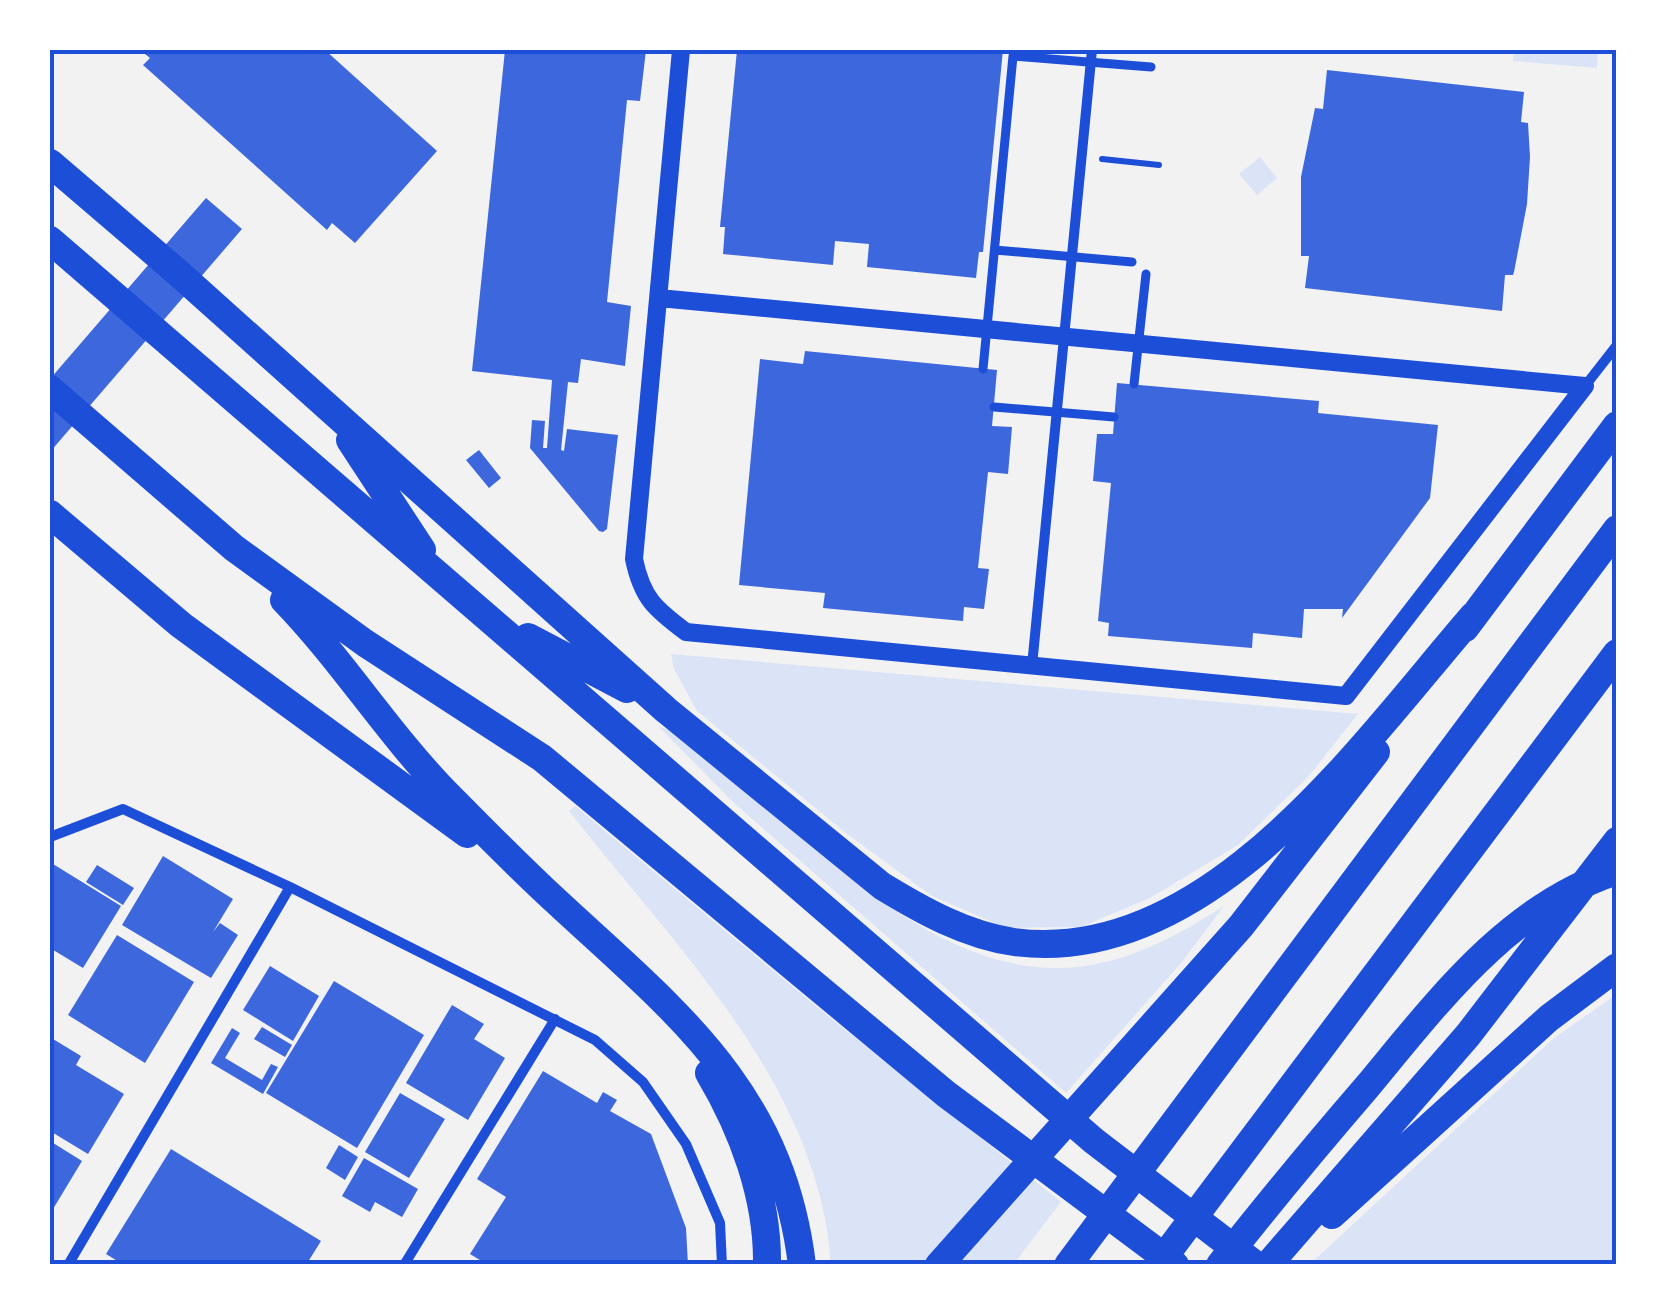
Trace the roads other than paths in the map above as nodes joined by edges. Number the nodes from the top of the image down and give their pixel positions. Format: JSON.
{"nodes":[{"id":1,"x":681,"y":50,"type":"edge"},
{"id":2,"x":1092,"y":50,"type":"edge"},
{"id":3,"x":1150,"y":68,"type":"dead end"},
{"id":4,"x":50,"y":163,"type":"edge"},
{"id":5,"x":50,"y":240,"type":"edge"},
{"id":6,"x":995,"y":250,"type":"junction"},
{"id":7,"x":1132,"y":262,"type":"dead end"},
{"id":8,"x":1146,"y":274,"type":"dead end"},
{"id":9,"x":659,"y":298,"type":"junction"},
{"id":10,"x":987,"y":329,"type":"junction"},
{"id":11,"x":1064,"y":336,"type":"junction"},
{"id":12,"x":1617,"y":345,"type":"edge"},
{"id":13,"x":983,"y":368,"type":"dead end"},
{"id":14,"x":1134,"y":384,"type":"dead end"},
{"id":15,"x":1586,"y":386,"type":"junction"},
{"id":16,"x":50,"y":390,"type":"edge"},
{"id":17,"x":330,"y":408,"type":"junction"},
{"id":18,"x":994,"y":408,"type":"dead end"},
{"id":19,"x":1114,"y":417,"type":"dead end"},
{"id":20,"x":1617,"y":425,"type":"edge"},
{"id":21,"x":50,"y":514,"type":"edge"},
{"id":22,"x":1617,"y":528,"type":"edge"},
{"id":23,"x":234,"y":548,"type":"junction"},
{"id":24,"x":440,"y":577,"type":"junction"},
{"id":25,"x":483,"y":612,"type":"junction"},
{"id":26,"x":1474,"y":616,"type":"junction"},
{"id":27,"x":1617,"y":653,"type":"edge"},
{"id":28,"x":1032,"y":666,"type":"junction"},
{"id":29,"x":666,"y":710,"type":"junction"},
{"id":30,"x":50,"y":837,"type":"edge"},
{"id":31,"x":1617,"y":841,"type":"edge"},
{"id":32,"x":1617,"y":871,"type":"edge"},
{"id":33,"x":290,"y":887,"type":"junction"},
{"id":34,"x":542,"y":888,"type":"junction"},
{"id":35,"x":620,"y":959,"type":"junction"},
{"id":36,"x":1617,"y":967,"type":"edge"},
{"id":37,"x":555,"y":1020,"type":"junction"},
{"id":38,"x":68,"y":1265,"type":"edge"},
{"id":39,"x":404,"y":1265,"type":"edge"},
{"id":40,"x":722,"y":1265,"type":"edge"},
{"id":41,"x":767,"y":1265,"type":"edge"},
{"id":42,"x":802,"y":1265,"type":"edge"},
{"id":43,"x":938,"y":1265,"type":"edge"},
{"id":44,"x":1068,"y":1265,"type":"edge"},
{"id":45,"x":1158,"y":1265,"type":"edge"},
{"id":46,"x":1176,"y":1265,"type":"edge"},
{"id":47,"x":1220,"y":1265,"type":"edge"},
{"id":48,"x":1256,"y":1265,"type":"edge"},
{"id":49,"x":1268,"y":1265,"type":"edge"},
{"id":50,"x":1280,"y":1265,"type":"edge"}],
"edges":[{"from":1,"to":9,"type":"street"},
{"from":2,"to":11,"type":"street"},
{"from":3,"to":6,"type":"street"},
{"from":4,"to":17,"type":"highway"},
{"from":5,"to":24,"type":"highway"},
{"from":6,"to":7,"type":"street"},
{"from":6,"to":10,"type":"street"},
{"from":8,"to":14,"type":"street"},
{"from":9,"to":10,"type":"street"},
{"from":9,"to":28,"type":"street"},
{"from":10,"to":11,"type":"street"},
{"from":10,"to":13,"type":"street"},
{"from":11,"to":15,"type":"street"},
{"from":11,"to":28,"type":"street"},
{"from":12,"to":15,"type":"street"},
{"from":15,"to":28,"type":"street"},
{"from":16,"to":23,"type":"highway"},
{"from":17,"to":24,"type":"highway"},
{"from":17,"to":29,"type":"highway"},
{"from":18,"to":19,"type":"street"},
{"from":20,"to":26,"type":"highway"},
{"from":21,"to":34,"type":"highway"},
{"from":22,"to":44,"type":"highway"},
{"from":23,"to":34,"type":"highway"},
{"from":23,"to":46,"type":"highway"},
{"from":24,"to":25,"type":"highway"},
{"from":25,"to":29,"type":"highway"},
{"from":25,"to":48,"type":"highway"},
{"from":26,"to":29,"type":"highway"},
{"from":26,"to":43,"type":"highway"},
{"from":27,"to":45,"type":"highway"},
{"from":30,"to":33,"type":"street"},
{"from":31,"to":49,"type":"highway"},
{"from":32,"to":47,"type":"highway"},
{"from":33,"to":37,"type":"street"},
{"from":33,"to":38,"type":"street"},
{"from":34,"to":35,"type":"highway"},
{"from":35,"to":41,"type":"highway"},
{"from":35,"to":42,"type":"highway"},
{"from":36,"to":50,"type":"highway"},
{"from":37,"to":39,"type":"street"},
{"from":37,"to":40,"type":"street"}]}
